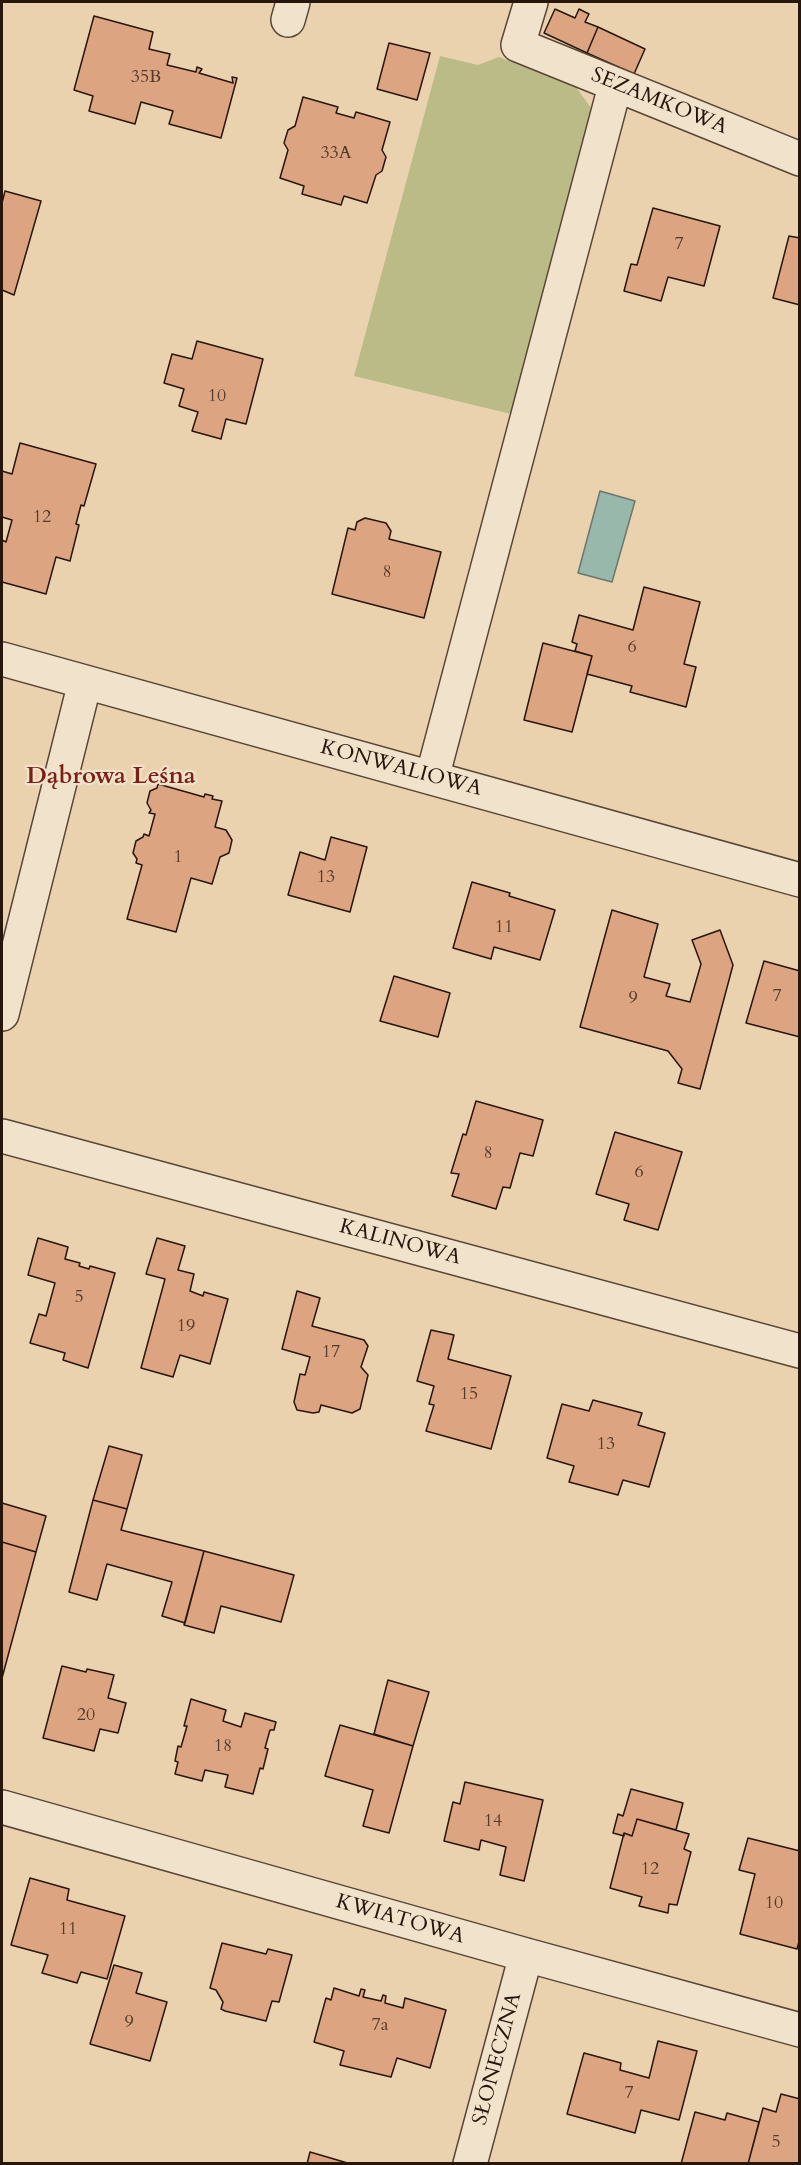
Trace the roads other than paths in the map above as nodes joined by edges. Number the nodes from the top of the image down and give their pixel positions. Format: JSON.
{"nodes":[{"id":1,"x":531,"y":2,"type":"edge"},
{"id":2,"x":615,"y":86,"type":"junction"},
{"id":3,"x":800,"y":159,"type":"edge"},
{"id":4,"x":2,"y":659,"type":"edge"},
{"id":5,"x":86,"y":682,"type":"junction"},
{"id":6,"x":432,"y":778,"type":"junction"},
{"id":7,"x":800,"y":880,"type":"edge"},
{"id":8,"x":2,"y":1014,"type":"edge"},
{"id":9,"x":2,"y":1136,"type":"edge"},
{"id":10,"x":800,"y":1351,"type":"edge"},
{"id":11,"x":2,"y":1807,"type":"edge"},
{"id":12,"x":526,"y":1955,"type":"junction"},
{"id":13,"x":800,"y":2030,"type":"edge"},
{"id":14,"x":470,"y":2163,"type":"edge"}],
"edges":[{"from":1,"to":2,"type":"street","name":"SEZAMKOWA"},
{"from":2,"to":3,"type":"street","name":"SEZAMKOWA"},
{"from":2,"to":6,"type":"street"},
{"from":4,"to":5,"type":"street","name":"KONWALIOWA"},
{"from":5,"to":6,"type":"street","name":"KONWALIOWA"},
{"from":5,"to":8,"type":"street"},
{"from":6,"to":7,"type":"street","name":"KONWALIOWA"},
{"from":9,"to":10,"type":"street","name":"KALINOWA"},
{"from":11,"to":12,"type":"street","name":"KWIATOWA"},
{"from":12,"to":13,"type":"street","name":"KWIATOWA"},
{"from":12,"to":14,"type":"street","name":"SŁONECZNA"}]}
